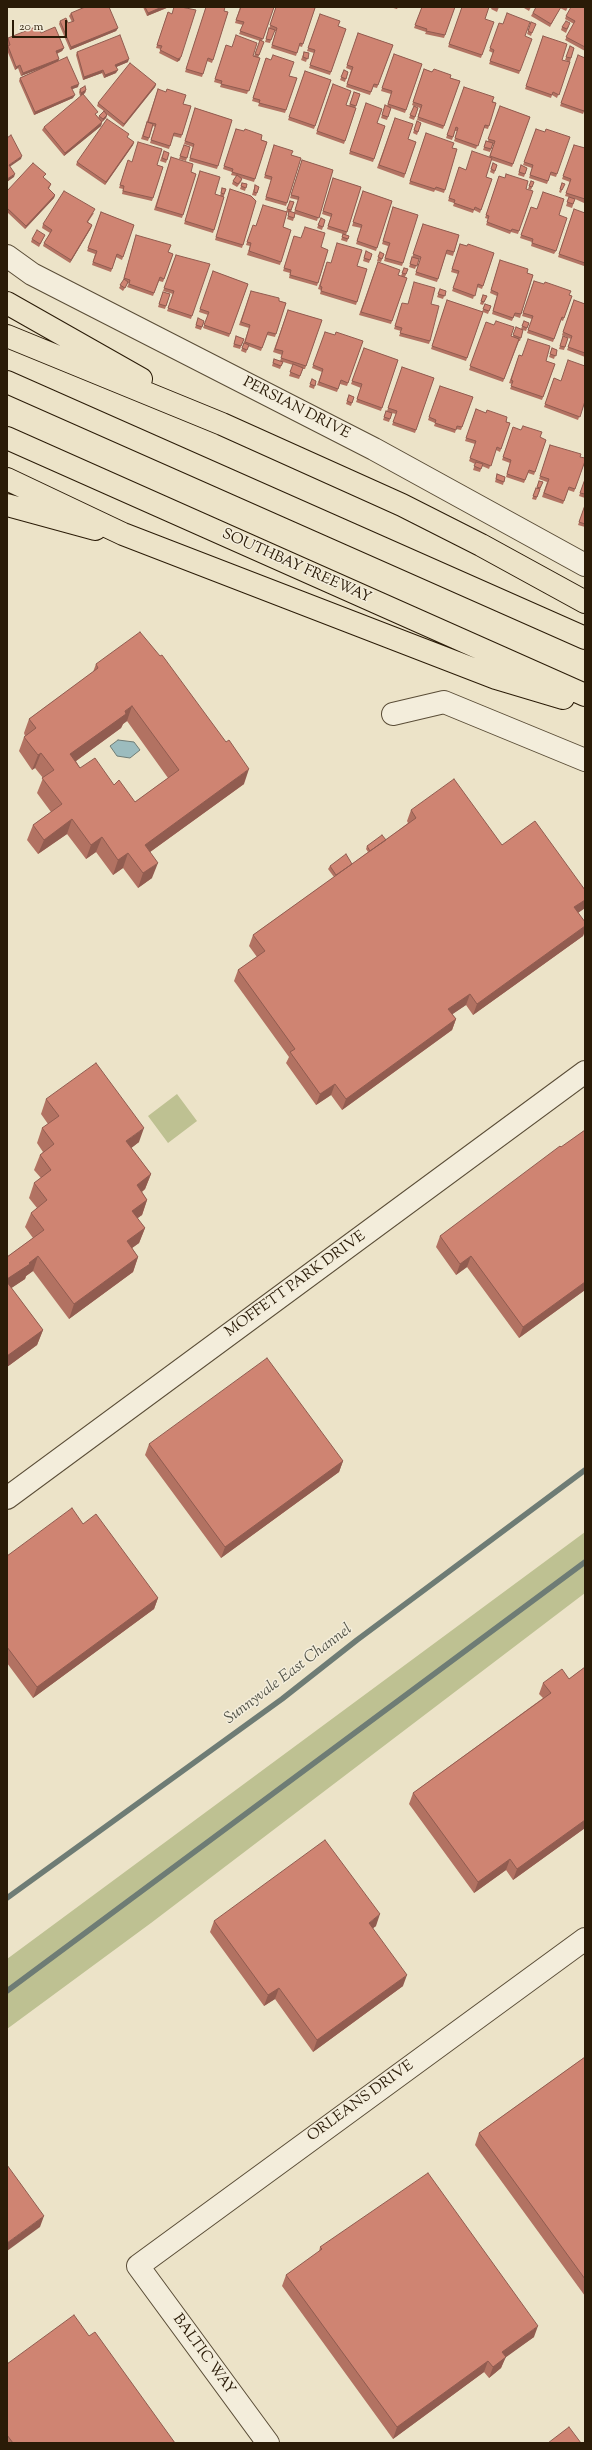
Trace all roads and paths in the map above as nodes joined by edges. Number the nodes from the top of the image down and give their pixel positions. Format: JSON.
{"nodes":[{"id":1,"x":7,"y":256,"type":"edge"},
{"id":2,"x":7,"y":303,"type":"edge"},
{"id":3,"x":7,"y":336,"type":"edge"},
{"id":4,"x":7,"y":382,"type":"edge"},
{"id":5,"x":222,"y":424,"type":"junction"},
{"id":6,"x":7,"y":438,"type":"edge"},
{"id":7,"x":7,"y":479,"type":"edge"},
{"id":8,"x":7,"y":505,"type":"edge"},
{"id":9,"x":123,"y":534,"type":"junction"},
{"id":10,"x":585,"y":564,"type":"edge"},
{"id":11,"x":585,"y":602,"type":"edge"},
{"id":12,"x":585,"y":638,"type":"edge"},
{"id":13,"x":585,"y":695,"type":"edge"},
{"id":14,"x":585,"y":705,"type":"edge"},
{"id":15,"x":393,"y":714,"type":"dead end"},
{"id":16,"x":585,"y":760,"type":"edge"},
{"id":17,"x":585,"y":1072,"type":"edge"},
{"id":18,"x":7,"y":1498,"type":"edge"},
{"id":19,"x":585,"y":1939,"type":"edge"},
{"id":20,"x":138,"y":2266,"type":"joint"},
{"id":21,"x":268,"y":2443,"type":"edge"}],
"edges":[{"from":1,"to":10,"type":"street","name":"PERSIAN DRIVE"},
{"from":2,"to":5,"type":"highway"},
{"from":3,"to":5,"type":"highway"},
{"from":4,"to":12,"type":"highway"},
{"from":5,"to":11,"type":"highway"},
{"from":6,"to":13,"type":"highway","name":"SOUTHBAY FREEWAY"},
{"from":7,"to":9,"type":"highway"},
{"from":8,"to":9,"type":"highway"},
{"from":9,"to":14,"type":"highway"},
{"from":15,"to":16,"type":"street"},
{"from":17,"to":18,"type":"street","name":"MOFFETT PARK DRIVE"},
{"from":19,"to":20,"type":"street","name":"ORLEANS DRIVE"},
{"from":20,"to":21,"type":"street","name":"BALTIC WAY"}]}
